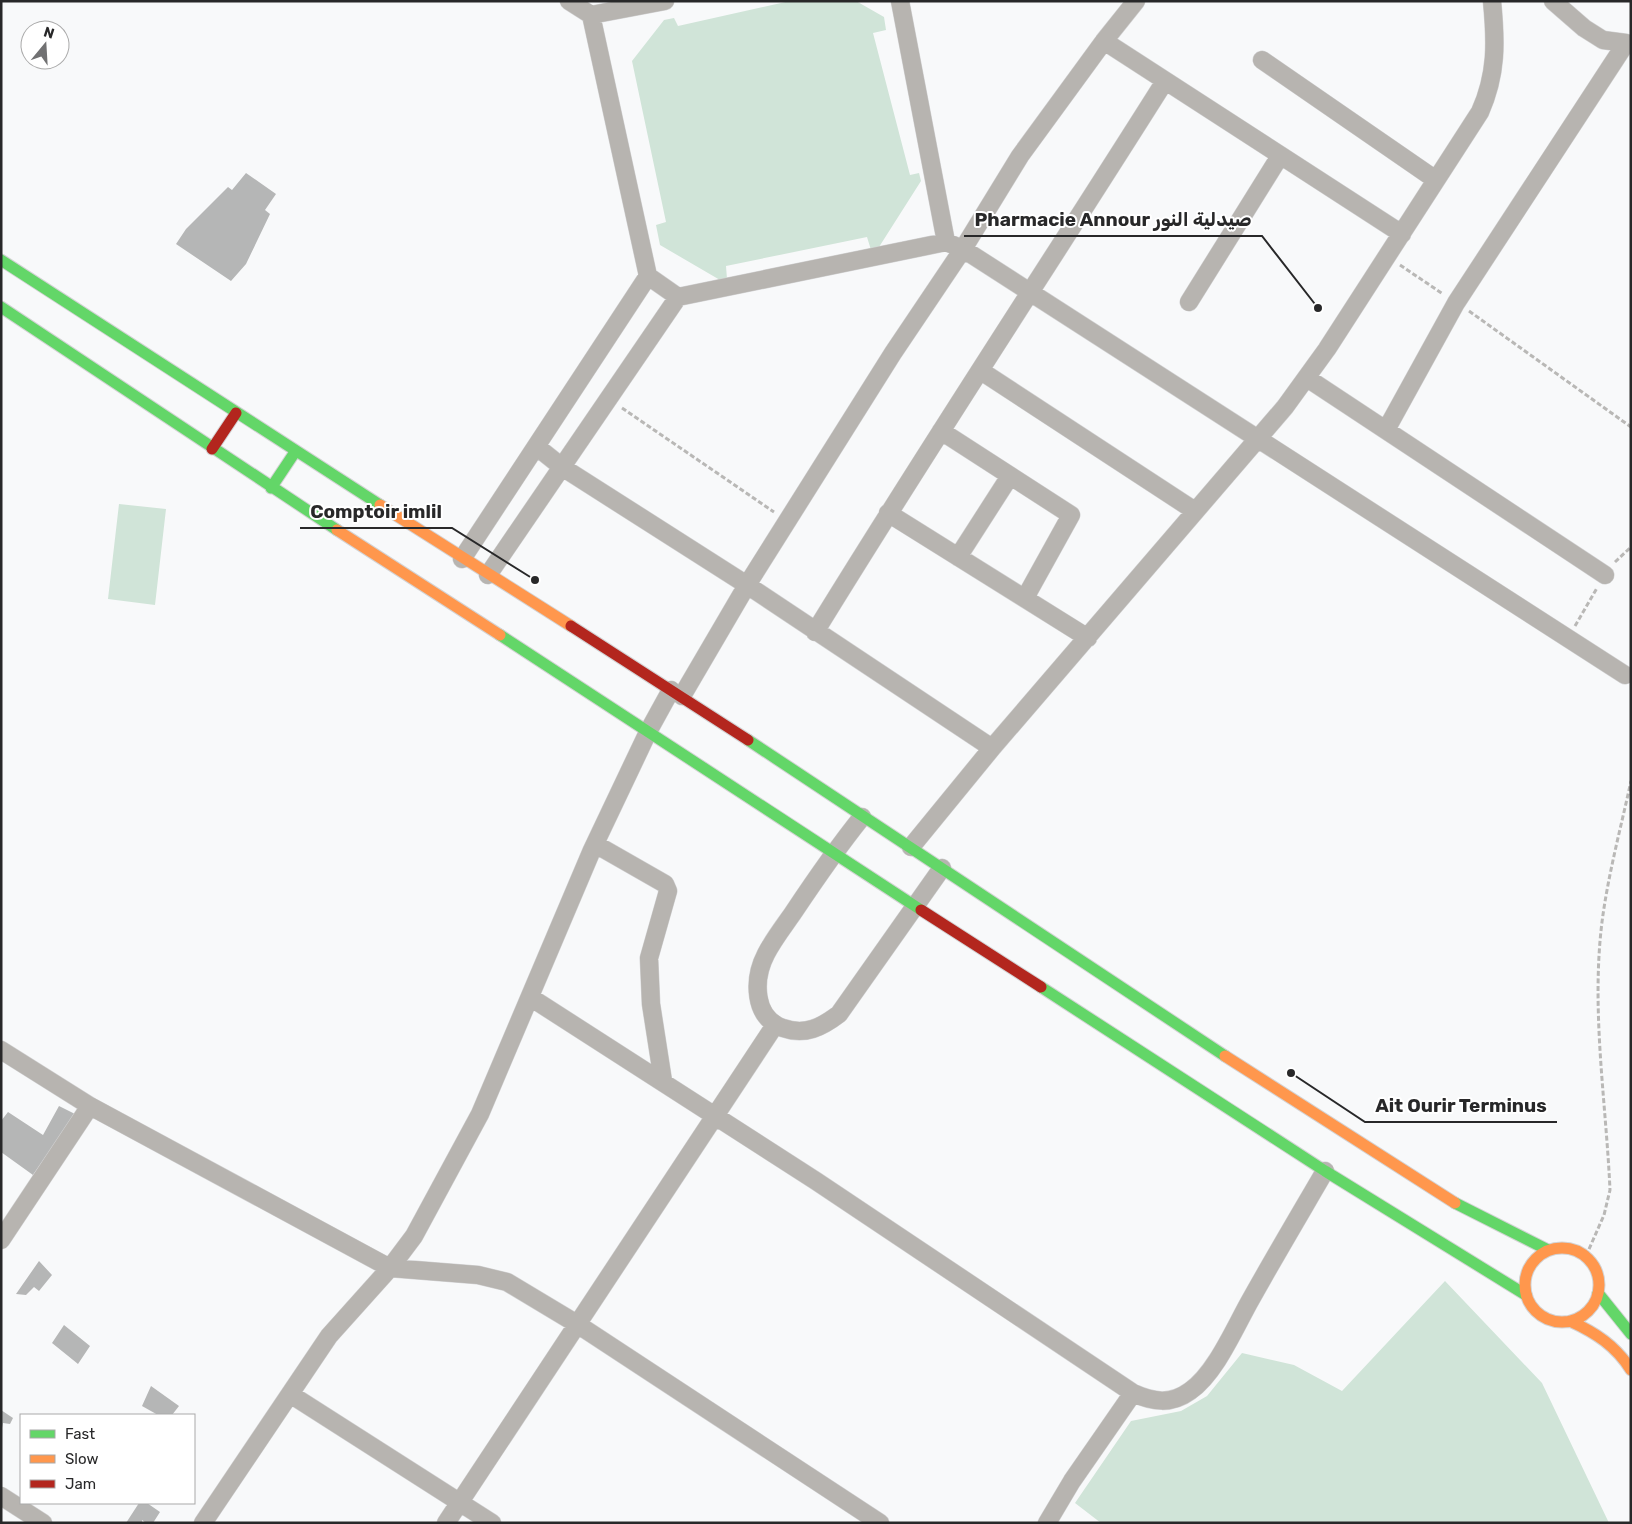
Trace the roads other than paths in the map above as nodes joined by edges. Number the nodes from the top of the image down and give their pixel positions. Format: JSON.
{"nodes":[{"id":1,"x":569,"y":1,"type":"edge"},
{"id":2,"x":665,"y":1,"type":"edge"},
{"id":3,"x":900,"y":1,"type":"edge"},
{"id":4,"x":1136,"y":1,"type":"edge"},
{"id":5,"x":1492,"y":1,"type":"edge"},
{"id":6,"x":1552,"y":1,"type":"edge"},
{"id":7,"x":591,"y":15,"type":"junction"},
{"id":8,"x":1104,"y":41,"type":"junction"},
{"id":9,"x":1262,"y":60,"type":"dead end"},
{"id":10,"x":1166,"y":82,"type":"junction"},
{"id":11,"x":1280,"y":156,"type":"junction"},
{"id":12,"x":1436,"y":180,"type":"junction"},
{"id":13,"x":1402,"y":234,"type":"junction"},
{"id":14,"x":946,"y":242,"type":"junction"},
{"id":15,"x":963,"y":249,"type":"junction"},
{"id":16,"x":1,"y":260,"type":"edge"},
{"id":17,"x":648,"y":276,"type":"junction"},
{"id":18,"x":1031,"y":294,"type":"junction"},
{"id":19,"x":678,"y":296,"type":"junction"},
{"id":20,"x":1189,"y":302,"type":"dead end"},
{"id":21,"x":1,"y":307,"type":"edge"},
{"id":22,"x":981,"y":371,"type":"junction"},
{"id":23,"x":1307,"y":378,"type":"junction"},
{"id":24,"x":236,"y":413,"type":"junction"},
{"id":25,"x":1386,"y":430,"type":"junction"},
{"id":26,"x":941,"y":431,"type":"junction"},
{"id":27,"x":1259,"y":439,"type":"junction"},
{"id":28,"x":537,"y":447,"type":"junction"},
{"id":29,"x":212,"y":448,"type":"junction"},
{"id":30,"x":295,"y":452,"type":"junction"},
{"id":31,"x":562,"y":467,"type":"junction"},
{"id":32,"x":1010,"y":476,"type":"junction"},
{"id":33,"x":271,"y":488,"type":"junction"},
{"id":34,"x":1195,"y":511,"type":"junction"},
{"id":35,"x":888,"y":513,"type":"junction"},
{"id":36,"x":958,"y":557,"type":"junction"},
{"id":37,"x":462,"y":559,"type":"junction"},
{"id":38,"x":488,"y":575,"type":"junction"},
{"id":39,"x":1605,"y":575,"type":"dead end"},
{"id":40,"x":747,"y":585,"type":"junction"},
{"id":41,"x":1025,"y":598,"type":"junction"},
{"id":42,"x":815,"y":632,"type":"junction"},
{"id":43,"x":1088,"y":638,"type":"junction"},
{"id":44,"x":1625,"y":675,"type":"dead end"},
{"id":45,"x":676,"y":693,"type":"junction"},
{"id":46,"x":649,"y":730,"type":"junction"},
{"id":47,"x":992,"y":748,"type":"junction"},
{"id":48,"x":862,"y":817,"type":"junction"},
{"id":49,"x":595,"y":844,"type":"junction"},
{"id":50,"x":911,"y":847,"type":"junction"},
{"id":51,"x":834,"y":853,"type":"junction"},
{"id":52,"x":942,"y":868,"type":"junction"},
{"id":53,"x":914,"y":904,"type":"junction"},
{"id":54,"x":530,"y":997,"type":"junction"},
{"id":55,"x":775,"y":1025,"type":"junction"},
{"id":56,"x":1,"y":1050,"type":"edge"},
{"id":57,"x":663,"y":1081,"type":"junction"},
{"id":58,"x":90,"y":1106,"type":"junction"},
{"id":59,"x":715,"y":1115,"type":"junction"},
{"id":60,"x":1326,"y":1171,"type":"junction"},
{"id":61,"x":1,"y":1240,"type":"edge"},
{"id":62,"x":1548,"y":1250,"type":"junction"},
{"id":63,"x":390,"y":1268,"type":"junction"},
{"id":64,"x":1598,"y":1293,"type":"junction"},
{"id":65,"x":1526,"y":1295,"type":"junction"},
{"id":66,"x":1570,"y":1321,"type":"junction"},
{"id":67,"x":578,"y":1324,"type":"junction"},
{"id":68,"x":1631,"y":1334,"type":"edge"},
{"id":69,"x":1631,"y":1370,"type":"edge"},
{"id":70,"x":1133,"y":1393,"type":"junction"},
{"id":71,"x":290,"y":1394,"type":"junction"},
{"id":72,"x":1,"y":1496,"type":"edge"},
{"id":73,"x":460,"y":1502,"type":"junction"},
{"id":74,"x":43,"y":1523,"type":"edge"},
{"id":75,"x":203,"y":1523,"type":"edge"},
{"id":76,"x":446,"y":1523,"type":"edge"},
{"id":77,"x":492,"y":1523,"type":"edge"},
{"id":78,"x":880,"y":1523,"type":"edge"},
{"id":79,"x":1047,"y":1523,"type":"edge"}],
"edges":[{"from":1,"to":7,"type":"street"},
{"from":2,"to":7,"type":"street"},
{"from":3,"to":14,"type":"street"},
{"from":4,"to":8,"type":"street"},
{"from":5,"to":12,"type":"street"},
{"from":6,"to":25,"type":"street"},
{"from":7,"to":17,"type":"street"},
{"from":8,"to":10,"type":"street"},
{"from":8,"to":15,"type":"street"},
{"from":9,"to":12,"type":"street"},
{"from":10,"to":11,"type":"street"},
{"from":10,"to":18,"type":"street"},
{"from":11,"to":13,"type":"street"},
{"from":11,"to":20,"type":"street"},
{"from":12,"to":13,"type":"street"},
{"from":13,"to":23,"type":"street"},
{"from":14,"to":15,"type":"street"},
{"from":14,"to":19,"type":"street"},
{"from":15,"to":18,"type":"street"},
{"from":15,"to":40,"type":"street"},
{"from":16,"to":24,"type":"main road"},
{"from":17,"to":19,"type":"street"},
{"from":17,"to":28,"type":"street"},
{"from":18,"to":22,"type":"street"},
{"from":18,"to":27,"type":"street"},
{"from":19,"to":31,"type":"street"},
{"from":21,"to":29,"type":"main road"},
{"from":22,"to":26,"type":"street"},
{"from":22,"to":34,"type":"street"},
{"from":23,"to":25,"type":"street"},
{"from":23,"to":27,"type":"street"},
{"from":24,"to":29,"type":"main road"},
{"from":24,"to":30,"type":"main road"},
{"from":25,"to":39,"type":"street"},
{"from":26,"to":32,"type":"street"},
{"from":26,"to":35,"type":"street"},
{"from":27,"to":34,"type":"street"},
{"from":27,"to":44,"type":"street"},
{"from":28,"to":31,"type":"street"},
{"from":28,"to":37,"type":"street"},
{"from":29,"to":33,"type":"main road"},
{"from":30,"to":33,"type":"main road"},
{"from":30,"to":37,"type":"main road"},
{"from":31,"to":38,"type":"street"},
{"from":31,"to":40,"type":"street"},
{"from":32,"to":36,"type":"street"},
{"from":32,"to":41,"type":"street"},
{"from":33,"to":46,"type":"main road"},
{"from":34,"to":43,"type":"street"},
{"from":35,"to":36,"type":"street"},
{"from":35,"to":42,"type":"street"},
{"from":36,"to":41,"type":"street"},
{"from":37,"to":38,"type":"main road"},
{"from":38,"to":45,"type":"main road"},
{"from":40,"to":42,"type":"street"},
{"from":40,"to":45,"type":"street"},
{"from":41,"to":43,"type":"street"},
{"from":42,"to":47,"type":"street"},
{"from":43,"to":47,"type":"street"},
{"from":45,"to":46,"type":"street"},
{"from":45,"to":48,"type":"main road"},
{"from":46,"to":49,"type":"street"},
{"from":46,"to":51,"type":"main road"},
{"from":47,"to":50,"type":"street"},
{"from":48,"to":50,"type":"main road"},
{"from":48,"to":51,"type":"street"},
{"from":49,"to":54,"type":"street"},
{"from":49,"to":57,"type":"street"},
{"from":50,"to":52,"type":"main road"},
{"from":51,"to":53,"type":"main road"},
{"from":51,"to":55,"type":"street"},
{"from":52,"to":53,"type":"street"},
{"from":52,"to":62,"type":"main road"},
{"from":53,"to":55,"type":"street"},
{"from":53,"to":60,"type":"main road"},
{"from":54,"to":57,"type":"street"},
{"from":54,"to":63,"type":"street"},
{"from":55,"to":59,"type":"street"},
{"from":56,"to":58,"type":"street"},
{"from":57,"to":59,"type":"street"},
{"from":58,"to":61,"type":"street"},
{"from":58,"to":63,"type":"street"},
{"from":59,"to":67,"type":"street"},
{"from":59,"to":70,"type":"street"},
{"from":60,"to":65,"type":"main road"},
{"from":60,"to":70,"type":"street"},
{"from":62,"to":64,"type":"main road"},
{"from":62,"to":65,"type":"main road"},
{"from":63,"to":67,"type":"street"},
{"from":63,"to":71,"type":"street"},
{"from":64,"to":66,"type":"main road"},
{"from":64,"to":68,"type":"main road"},
{"from":65,"to":66,"type":"main road"},
{"from":66,"to":69,"type":"main road"},
{"from":67,"to":73,"type":"street"},
{"from":67,"to":78,"type":"street"},
{"from":70,"to":79,"type":"street"},
{"from":71,"to":73,"type":"street"},
{"from":71,"to":75,"type":"street"},
{"from":72,"to":74,"type":"street"},
{"from":73,"to":76,"type":"street"},
{"from":73,"to":77,"type":"street"}]}
